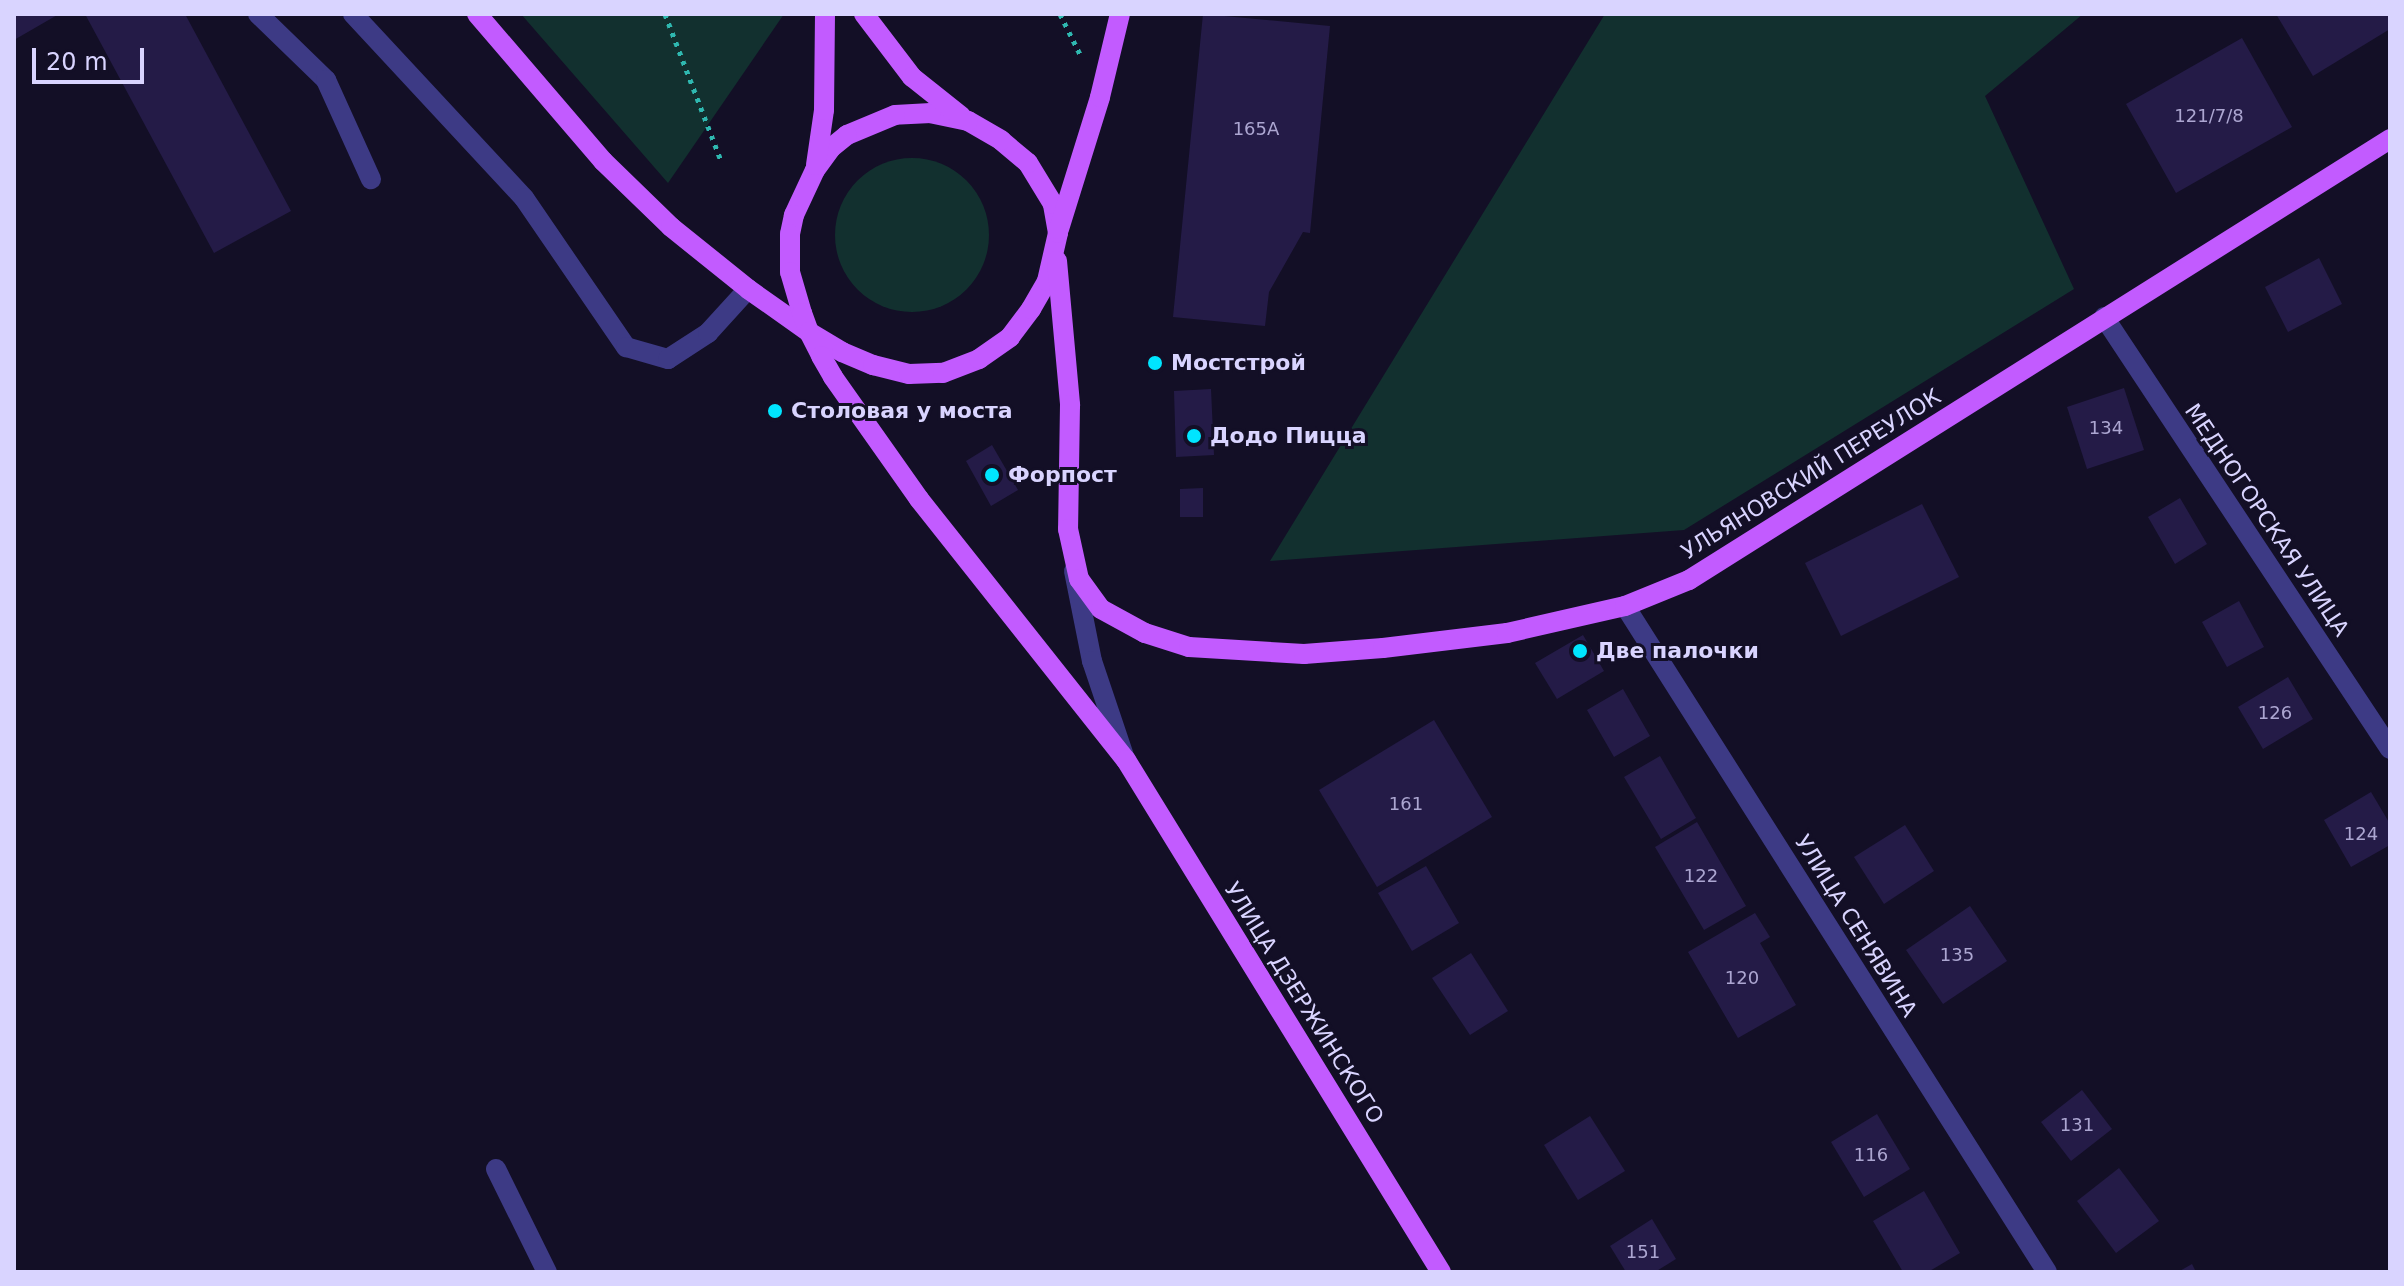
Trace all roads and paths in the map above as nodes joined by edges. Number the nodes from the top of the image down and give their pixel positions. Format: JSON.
{"nodes":[{"id":1,"x":258,"y":14,"type":"edge"},
{"id":2,"x":353,"y":14,"type":"edge"},
{"id":3,"x":477,"y":14,"type":"edge"},
{"id":4,"x":665,"y":14,"type":"edge"},
{"id":5,"x":825,"y":14,"type":"edge"},
{"id":6,"x":864,"y":14,"type":"edge"},
{"id":7,"x":1120,"y":14,"type":"edge"},
{"id":8,"x":968,"y":121,"type":"junction"},
{"id":9,"x":2390,"y":139,"type":"edge"},
{"id":10,"x":721,"y":161,"type":"dead end"},
{"id":11,"x":815,"y":170,"type":"junction"},
{"id":12,"x":371,"y":179,"type":"dead end"},
{"id":13,"x":1057,"y":243,"type":"junction"},
{"id":14,"x":748,"y":289,"type":"junction"},
{"id":15,"x":2104,"y":317,"type":"junction"},
{"id":16,"x":809,"y":332,"type":"junction"},
{"id":17,"x":1071,"y":557,"type":"junction"},
{"id":18,"x":1625,"y":606,"type":"junction"},
{"id":19,"x":2390,"y":749,"type":"edge"},
{"id":20,"x":1126,"y":760,"type":"junction"},
{"id":21,"x":496,"y":1169,"type":"dead end"},
{"id":22,"x":547,"y":1272,"type":"edge"},
{"id":23,"x":1441,"y":1272,"type":"edge"},
{"id":24,"x":2047,"y":1272,"type":"edge"}],
"edges":[{"from":1,"to":12,"type":"street"},
{"from":2,"to":14,"type":"street"},
{"from":3,"to":14,"type":"main road"},
{"from":4,"to":10,"type":"path"},
{"from":5,"to":11,"type":"main road"},
{"from":6,"to":8,"type":"main road"},
{"from":7,"to":13,"type":"main road"},
{"from":8,"to":11,"type":"main road"},
{"from":8,"to":13,"type":"main road"},
{"from":9,"to":15,"type":"main road","name":"УЛЬЯНОВСКИЙ ПЕРЕУЛОК"},
{"from":11,"to":16,"type":"main road"},
{"from":13,"to":16,"type":"main road"},
{"from":13,"to":17,"type":"main road"},
{"from":14,"to":16,"type":"main road"},
{"from":15,"to":18,"type":"main road","name":"УЛЬЯНОВСКИЙ ПЕРЕУЛОК"},
{"from":15,"to":19,"type":"street","name":"МЕДНОГОРСКАЯ УЛИЦА"},
{"from":16,"to":20,"type":"main road","name":"УЛИЦА ДЗЕРЖИНСКОГО"},
{"from":17,"to":18,"type":"main road","name":"УЛЬЯНОВСКИЙ ПЕРЕУЛОК"},
{"from":17,"to":20,"type":"street"},
{"from":18,"to":24,"type":"street","name":"УЛИЦА СЕНЯВИНА"},
{"from":20,"to":23,"type":"main road","name":"УЛИЦА ДЗЕРЖИНСКОГО"},
{"from":21,"to":22,"type":"street"}]}
